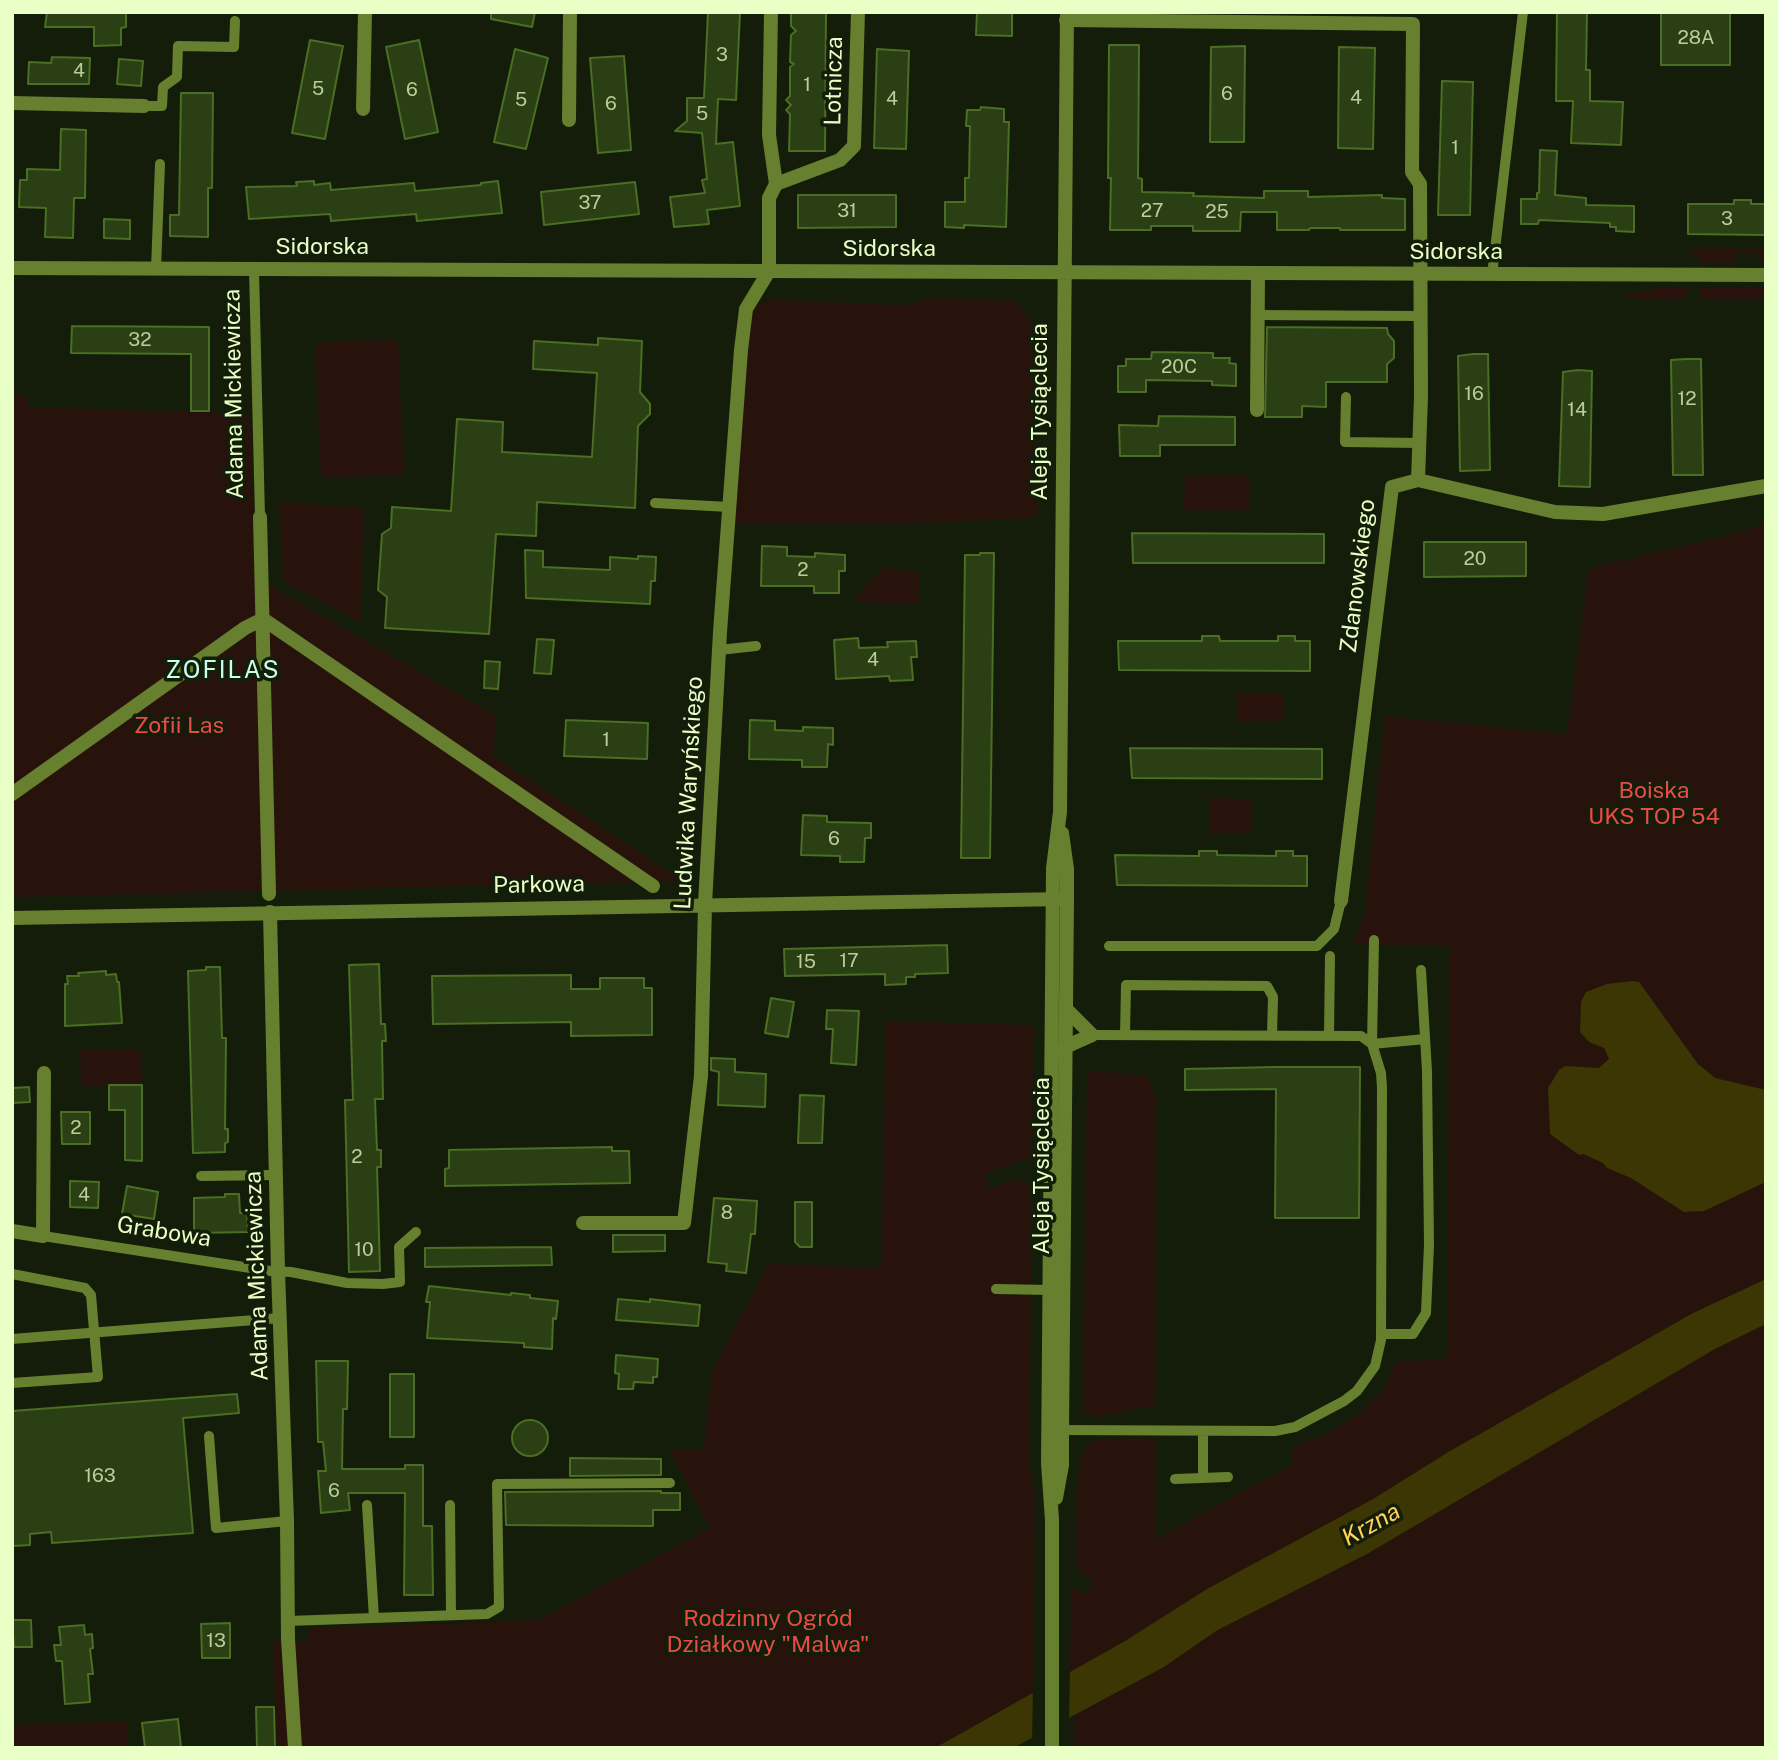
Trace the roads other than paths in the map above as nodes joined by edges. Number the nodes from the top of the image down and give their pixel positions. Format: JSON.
{"nodes":[{"id":1,"x":365,"y":12,"type":"edge"},
{"id":2,"x":570,"y":12,"type":"edge"},
{"id":3,"x":771,"y":12,"type":"edge"},
{"id":4,"x":858,"y":12,"type":"edge"},
{"id":5,"x":1523,"y":12,"type":"edge"},
{"id":6,"x":1066,"y":16,"type":"edge"},
{"id":7,"x":235,"y":21,"type":"dead end"},
{"id":8,"x":12,"y":103,"type":"edge"},
{"id":9,"x":144,"y":106,"type":"joint"},
{"id":10,"x":363,"y":109,"type":"dead end"},
{"id":11,"x":569,"y":120,"type":"dead end"},
{"id":12,"x":160,"y":164,"type":"dead end"},
{"id":13,"x":776,"y":184,"type":"junction"},
{"id":14,"x":12,"y":268,"type":"edge"},
{"id":15,"x":156,"y":268,"type":"junction"},
{"id":16,"x":254,"y":270,"type":"junction"},
{"id":17,"x":769,"y":271,"type":"junction"},
{"id":18,"x":1064,"y":272,"type":"junction"},
{"id":19,"x":1258,"y":273,"type":"junction"},
{"id":20,"x":1419,"y":275,"type":"junction"},
{"id":21,"x":1492,"y":275,"type":"junction"},
{"id":22,"x":1766,"y":275,"type":"edge"},
{"id":23,"x":1257,"y":315,"type":"junction"},
{"id":24,"x":1419,"y":316,"type":"junction"},
{"id":25,"x":1346,"y":397,"type":"dead end"},
{"id":26,"x":1257,"y":410,"type":"dead end"},
{"id":27,"x":1420,"y":443,"type":"junction"},
{"id":28,"x":1418,"y":480,"type":"junction"},
{"id":29,"x":1766,"y":486,"type":"edge"},
{"id":30,"x":655,"y":503,"type":"dead end"},
{"id":31,"x":729,"y":507,"type":"junction"},
{"id":32,"x":260,"y":517,"type":"joint"},
{"id":33,"x":263,"y":620,"type":"junction"},
{"id":34,"x":755,"y":646,"type":"dead end"},
{"id":35,"x":719,"y":650,"type":"junction"},
{"id":36,"x":12,"y":794,"type":"edge"},
{"id":37,"x":653,"y":886,"type":"dead end"},
{"id":38,"x":270,"y":894,"type":"dead end"},
{"id":39,"x":1060,"y":899,"type":"junction"},
{"id":40,"x":1341,"y":901,"type":"joint"},
{"id":41,"x":705,"y":904,"type":"junction"},
{"id":42,"x":270,"y":912,"type":"junction"},
{"id":43,"x":12,"y":919,"type":"edge"},
{"id":44,"x":1374,"y":940,"type":"dead end"},
{"id":45,"x":1109,"y":946,"type":"dead end"},
{"id":46,"x":1330,"y":956,"type":"dead end"},
{"id":47,"x":1421,"y":970,"type":"dead end"},
{"id":48,"x":1066,"y":1009,"type":"junction"},
{"id":49,"x":1092,"y":1035,"type":"junction"},
{"id":50,"x":1125,"y":1035,"type":"junction"},
{"id":51,"x":1272,"y":1035,"type":"junction"},
{"id":52,"x":1329,"y":1036,"type":"junction"},
{"id":53,"x":1425,"y":1039,"type":"junction"},
{"id":54,"x":1372,"y":1044,"type":"junction"},
{"id":55,"x":1065,"y":1047,"type":"junction"},
{"id":56,"x":1051,"y":1059,"type":"junction"},
{"id":57,"x":44,"y":1073,"type":"dead end"},
{"id":58,"x":277,"y":1175,"type":"junction"},
{"id":59,"x":201,"y":1176,"type":"dead end"},
{"id":60,"x":583,"y":1223,"type":"dead end"},
{"id":61,"x":12,"y":1230,"type":"edge"},
{"id":62,"x":416,"y":1232,"type":"dead end"},
{"id":63,"x":43,"y":1236,"type":"junction"},
{"id":64,"x":278,"y":1271,"type":"junction"},
{"id":65,"x":12,"y":1274,"type":"edge"},
{"id":66,"x":996,"y":1289,"type":"dead end"},
{"id":67,"x":1050,"y":1290,"type":"junction"},
{"id":68,"x":281,"y":1318,"type":"junction"},
{"id":69,"x":94,"y":1331,"type":"junction"},
{"id":70,"x":1381,"y":1334,"type":"junction"},
{"id":71,"x":12,"y":1339,"type":"edge"},
{"id":72,"x":12,"y":1383,"type":"edge"},
{"id":73,"x":1062,"y":1430,"type":"junction"},
{"id":74,"x":1203,"y":1431,"type":"junction"},
{"id":75,"x":209,"y":1436,"type":"dead end"},
{"id":76,"x":1228,"y":1477,"type":"dead end"},
{"id":77,"x":1203,"y":1478,"type":"junction"},
{"id":78,"x":1175,"y":1479,"type":"dead end"},
{"id":79,"x":670,"y":1483,"type":"dead end"},
{"id":80,"x":450,"y":1505,"type":"dead end"},
{"id":81,"x":367,"y":1506,"type":"dead end"},
{"id":82,"x":1052,"y":1520,"type":"junction"},
{"id":83,"x":287,"y":1521,"type":"junction"},
{"id":84,"x":451,"y":1615,"type":"junction"},
{"id":85,"x":374,"y":1618,"type":"junction"},
{"id":86,"x":288,"y":1621,"type":"junction"},
{"id":87,"x":295,"y":1748,"type":"edge"},
{"id":88,"x":1052,"y":1748,"type":"edge"}],
"edges":[{"from":1,"to":10,"type":"street"},
{"from":2,"to":11,"type":"street"},
{"from":3,"to":13,"type":"street"},
{"from":4,"to":13,"type":"street","name":"Lotnicza"},
{"from":5,"to":21,"type":"lane"},
{"from":6,"to":18,"type":"street","name":"Aleja Tysiąclecia"},
{"from":6,"to":20,"type":"street"},
{"from":7,"to":9,"type":"lane"},
{"from":8,"to":9,"type":"street"},
{"from":12,"to":15,"type":"lane"},
{"from":13,"to":17,"type":"street"},
{"from":14,"to":15,"type":"street","name":"Sidorska"},
{"from":15,"to":16,"type":"street","name":"Sidorska"},
{"from":16,"to":17,"type":"street","name":"Sidorska"},
{"from":16,"to":32,"type":"lane","name":"Adama Mickiewicza"},
{"from":17,"to":18,"type":"street","name":"Sidorska"},
{"from":17,"to":31,"type":"street","name":"Ludwika Waryńskiego"},
{"from":18,"to":19,"type":"street","name":"Sidorska"},
{"from":18,"to":39,"type":"street","name":"Aleja Tysiąclecia"},
{"from":19,"to":20,"type":"street","name":"Sidorska"},
{"from":19,"to":23,"type":"street"},
{"from":20,"to":21,"type":"street","name":"Sidorska"},
{"from":20,"to":24,"type":"street"},
{"from":21,"to":22,"type":"street","name":"Sidorska"},
{"from":23,"to":24,"type":"lane"},
{"from":23,"to":26,"type":"street"},
{"from":24,"to":27,"type":"street"},
{"from":25,"to":27,"type":"lane"},
{"from":27,"to":28,"type":"street"},
{"from":28,"to":29,"type":"street"},
{"from":28,"to":40,"type":"street","name":"Zdanowskiego"},
{"from":30,"to":31,"type":"lane"},
{"from":31,"to":35,"type":"street","name":"Ludwika Waryńskiego"},
{"from":32,"to":33,"type":"street"},
{"from":33,"to":36,"type":"street"},
{"from":33,"to":37,"type":"street"},
{"from":33,"to":38,"type":"street"},
{"from":34,"to":35,"type":"lane"},
{"from":35,"to":41,"type":"street","name":"Ludwika Waryńskiego"},
{"from":39,"to":41,"type":"street","name":"Parkowa"},
{"from":39,"to":48,"type":"street","name":"Aleja Tysiąclecia"},
{"from":39,"to":56,"type":"street","name":"Aleja Tysiąclecia"},
{"from":40,"to":45,"type":"lane"},
{"from":41,"to":42,"type":"street","name":"Parkowa"},
{"from":41,"to":60,"type":"street","name":"Ludwika Waryńskiego"},
{"from":42,"to":43,"type":"street","name":"Parkowa"},
{"from":42,"to":58,"type":"street","name":"Adama Mickiewicza"},
{"from":44,"to":54,"type":"lane"},
{"from":46,"to":52,"type":"lane"},
{"from":47,"to":53,"type":"lane"},
{"from":48,"to":49,"type":"street"},
{"from":48,"to":55,"type":"street","name":"Aleja Tysiąclecia"},
{"from":49,"to":50,"type":"lane"},
{"from":49,"to":55,"type":"street"},
{"from":50,"to":51,"type":"lane"},
{"from":50,"to":51,"type":"lane"},
{"from":51,"to":52,"type":"lane"},
{"from":52,"to":54,"type":"lane"},
{"from":53,"to":54,"type":"lane"},
{"from":53,"to":70,"type":"lane"},
{"from":54,"to":70,"type":"lane"},
{"from":55,"to":56,"type":"street"},
{"from":55,"to":73,"type":"street","name":"Aleja Tysiąclecia"},
{"from":56,"to":67,"type":"street","name":"Aleja Tysiąclecia"},
{"from":57,"to":63,"type":"street"},
{"from":58,"to":59,"type":"lane"},
{"from":58,"to":64,"type":"street","name":"Adama Mickiewicza"},
{"from":61,"to":63,"type":"street","name":"Grabowa"},
{"from":62,"to":64,"type":"lane","name":"Grabowa"},
{"from":63,"to":64,"type":"lane","name":"Grabowa"},
{"from":64,"to":68,"type":"street","name":"Adama Mickiewicza"},
{"from":65,"to":69,"type":"lane"},
{"from":66,"to":67,"type":"lane"},
{"from":67,"to":82,"type":"street","name":"Aleja Tysiąclecia"},
{"from":68,"to":69,"type":"lane"},
{"from":68,"to":83,"type":"street","name":"Adama Mickiewicza"},
{"from":69,"to":71,"type":"lane"},
{"from":69,"to":72,"type":"lane"},
{"from":70,"to":74,"type":"lane"},
{"from":73,"to":74,"type":"lane"},
{"from":73,"to":82,"type":"street","name":"Aleja Tysiąclecia"},
{"from":74,"to":77,"type":"lane"},
{"from":75,"to":83,"type":"lane"},
{"from":76,"to":77,"type":"lane"},
{"from":77,"to":78,"type":"lane"},
{"from":79,"to":84,"type":"lane"},
{"from":80,"to":84,"type":"lane"},
{"from":81,"to":85,"type":"lane"},
{"from":82,"to":88,"type":"street","name":"Aleja Tysiąclecia"},
{"from":83,"to":86,"type":"street","name":"Adama Mickiewicza"},
{"from":84,"to":85,"type":"lane"},
{"from":85,"to":86,"type":"lane"},
{"from":86,"to":87,"type":"street","name":"Adama Mickiewicza"}]}
